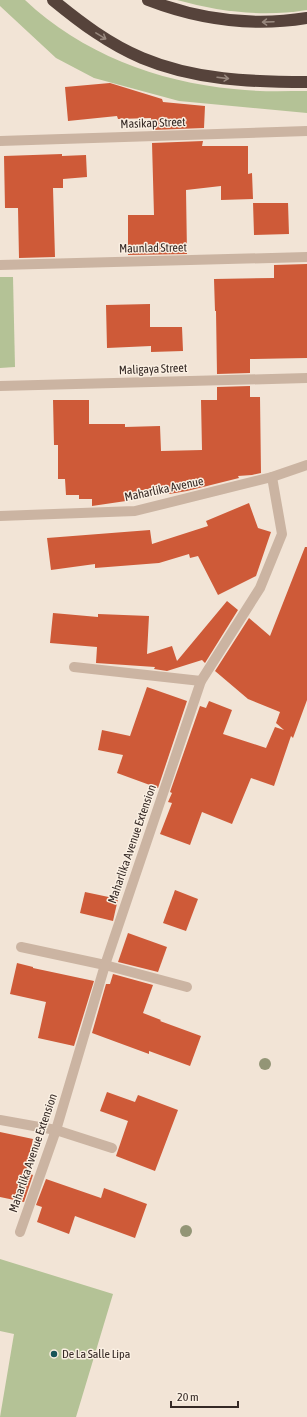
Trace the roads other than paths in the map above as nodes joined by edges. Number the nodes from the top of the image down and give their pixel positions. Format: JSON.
{"nodes":[{"id":1,"x":53,"y":0,"type":"edge"},
{"id":2,"x":148,"y":0,"type":"edge"},
{"id":3,"x":307,"y":18,"type":"edge"},
{"id":4,"x":307,"y":82,"type":"edge"},
{"id":5,"x":307,"y":131,"type":"edge"},
{"id":6,"x":0,"y":141,"type":"edge"},
{"id":7,"x":307,"y":257,"type":"edge"},
{"id":8,"x":0,"y":264,"type":"edge"},
{"id":9,"x":307,"y":378,"type":"edge"},
{"id":10,"x":0,"y":386,"type":"edge"},
{"id":11,"x":307,"y":465,"type":"edge"},
{"id":12,"x":272,"y":477,"type":"junction"},
{"id":13,"x":0,"y":516,"type":"edge"},
{"id":14,"x":74,"y":667,"type":"dead end"},
{"id":15,"x":201,"y":681,"type":"junction"},
{"id":16,"x":20,"y":947,"type":"dead end"},
{"id":17,"x":105,"y":965,"type":"junction"},
{"id":18,"x":187,"y":987,"type":"dead end"},
{"id":19,"x":0,"y":1120,"type":"edge"},
{"id":20,"x":56,"y":1130,"type":"junction"},
{"id":21,"x":112,"y":1148,"type":"dead end"},
{"id":22,"x":20,"y":1232,"type":"dead end"}],
"edges":[{"from":1,"to":4,"type":"highway","one_way":true},
{"from":3,"to":2,"type":"highway","one_way":true},
{"from":5,"to":6,"type":"street","name":"Masikap Street"},
{"from":7,"to":8,"type":"street","name":"Maunlad Street"},
{"from":9,"to":10,"type":"street","name":"Maligaya Street"},
{"from":11,"to":12,"type":"street","name":"Maharlika Avenue"},
{"from":12,"to":13,"type":"street","name":"Maharlika Avenue"},
{"from":12,"to":15,"type":"street","name":"Maharlika Avenue Extension"},
{"from":14,"to":15,"type":"street"},
{"from":15,"to":17,"type":"street","name":"Maharlika Avenue Extension"},
{"from":16,"to":17,"type":"street"},
{"from":17,"to":18,"type":"street"},
{"from":17,"to":20,"type":"street","name":"Maharlika Avenue Extension"},
{"from":19,"to":20,"type":"street"},
{"from":20,"to":21,"type":"street"},
{"from":20,"to":22,"type":"street","name":"Maharlika Avenue Extension"}]}
